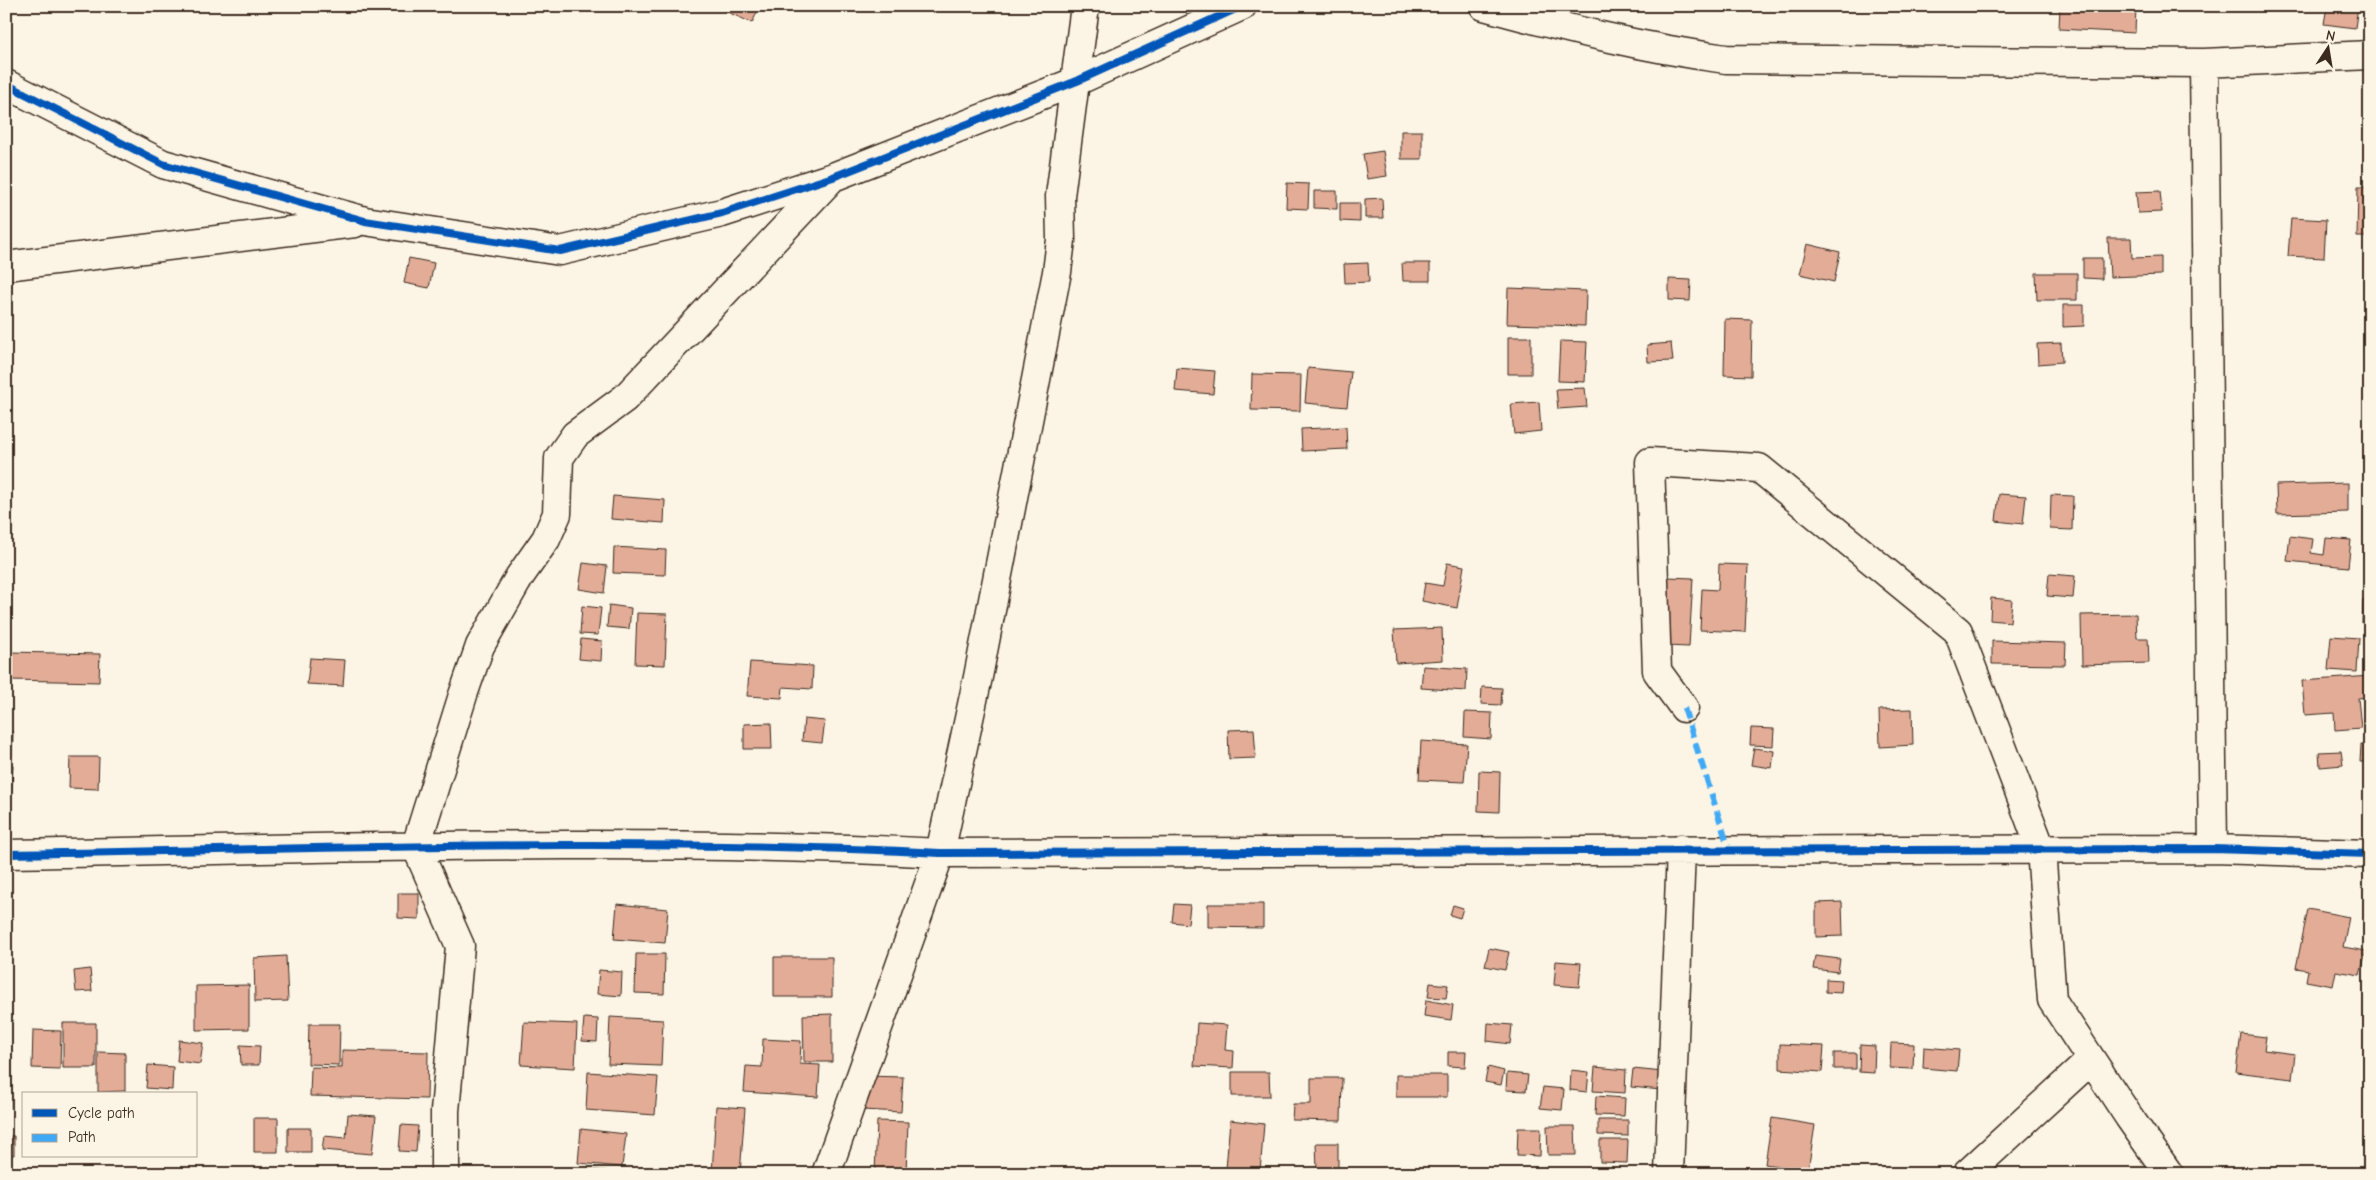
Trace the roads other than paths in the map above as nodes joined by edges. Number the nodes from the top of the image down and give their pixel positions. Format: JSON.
{"nodes":[{"id":1,"x":1085,"y":6,"type":"edge"},
{"id":2,"x":1242,"y":6,"type":"edge"},
{"id":3,"x":1484,"y":6,"type":"edge"},
{"id":4,"x":2370,"y":54,"type":"edge"},
{"id":5,"x":2204,"y":63,"type":"junction"},
{"id":6,"x":1077,"y":81,"type":"junction"},
{"id":7,"x":6,"y":84,"type":"edge"},
{"id":8,"x":833,"y":177,"type":"junction"},
{"id":9,"x":365,"y":221,"type":"junction"},
{"id":10,"x":6,"y":266,"type":"edge"},
{"id":11,"x":1684,"y":708,"type":"dead end"},
{"id":12,"x":416,"y":846,"type":"junction"},
{"id":13,"x":1681,"y":849,"type":"junction"},
{"id":14,"x":2041,"y":849,"type":"junction"},
{"id":15,"x":2213,"y":849,"type":"junction"},
{"id":16,"x":940,"y":853,"type":"junction"},
{"id":17,"x":6,"y":854,"type":"edge"},
{"id":18,"x":2370,"y":854,"type":"edge"},
{"id":19,"x":2091,"y":1060,"type":"junction"},
{"id":20,"x":445,"y":1174,"type":"edge"},
{"id":21,"x":826,"y":1174,"type":"edge"},
{"id":22,"x":1669,"y":1174,"type":"edge"},
{"id":23,"x":1967,"y":1174,"type":"edge"},
{"id":24,"x":2169,"y":1174,"type":"edge"}],
"edges":[{"from":1,"to":6,"type":"street"},
{"from":2,"to":6,"type":"street"},
{"from":3,"to":5,"type":"street"},
{"from":4,"to":5,"type":"street"},
{"from":5,"to":15,"type":"street"},
{"from":6,"to":8,"type":"street"},
{"from":6,"to":16,"type":"street"},
{"from":7,"to":9,"type":"street"},
{"from":8,"to":9,"type":"street"},
{"from":8,"to":12,"type":"street"},
{"from":9,"to":10,"type":"street"},
{"from":11,"to":14,"type":"street"},
{"from":12,"to":16,"type":"street"},
{"from":12,"to":17,"type":"street"},
{"from":12,"to":20,"type":"street"},
{"from":13,"to":14,"type":"street"},
{"from":13,"to":16,"type":"street"},
{"from":13,"to":22,"type":"street"},
{"from":14,"to":15,"type":"street"},
{"from":14,"to":19,"type":"street"},
{"from":15,"to":18,"type":"street"},
{"from":16,"to":21,"type":"street"},
{"from":19,"to":23,"type":"street"},
{"from":19,"to":24,"type":"street"}]}
